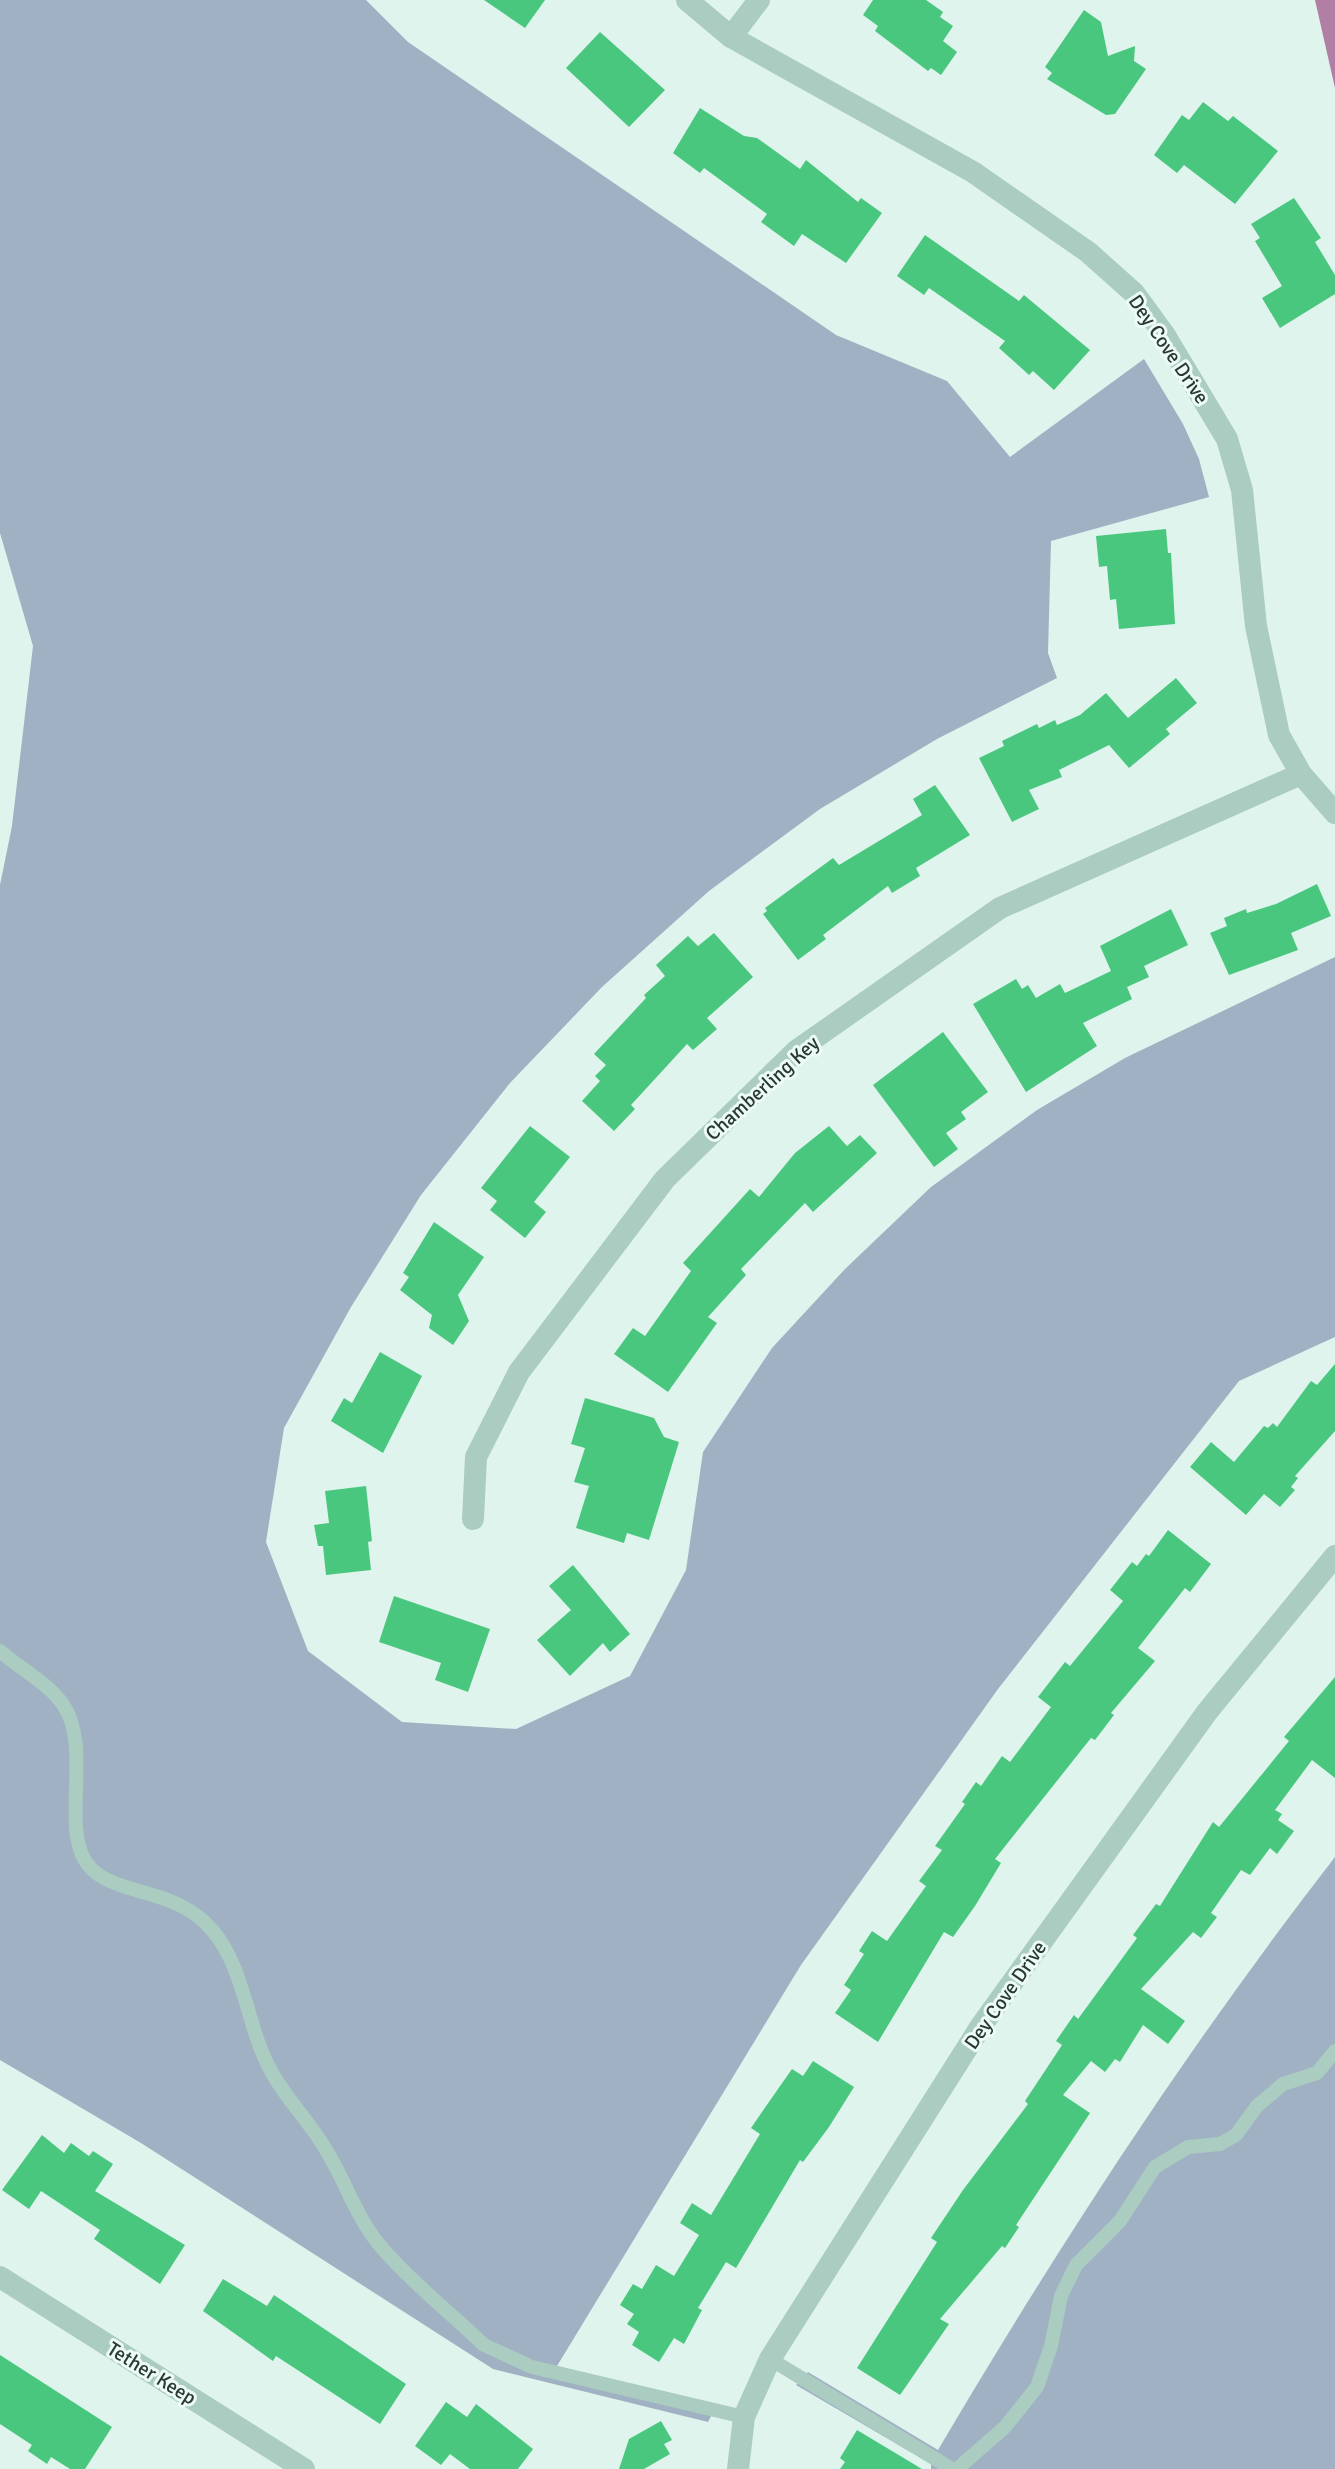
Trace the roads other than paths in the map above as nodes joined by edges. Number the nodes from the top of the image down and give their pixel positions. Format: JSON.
{"nodes":[{"id":1,"x":687,"y":0,"type":"edge"},
{"id":2,"x":759,"y":0,"type":"edge"},
{"id":3,"x":731,"y":37,"type":"junction"},
{"id":4,"x":1301,"y":774,"type":"junction"},
{"id":5,"x":1335,"y":813,"type":"edge"},
{"id":6,"x":473,"y":1519,"type":"dead end"},
{"id":7,"x":1335,"y":1556,"type":"edge"},
{"id":8,"x":0,"y":1651,"type":"edge"},
{"id":9,"x":1335,"y":2051,"type":"edge"},
{"id":10,"x":0,"y":2277,"type":"edge"},
{"id":11,"x":770,"y":2359,"type":"junction"},
{"id":12,"x":744,"y":2417,"type":"junction"},
{"id":13,"x":304,"y":2469,"type":"edge"},
{"id":14,"x":738,"y":2469,"type":"edge"},
{"id":15,"x":954,"y":2469,"type":"edge"}],
"edges":[{"from":1,"to":3,"type":"street","name":"Dey Cove Drive"},
{"from":2,"to":3,"type":"street"},
{"from":3,"to":4,"type":"street","name":"Dey Cove Drive"},
{"from":4,"to":5,"type":"street","name":"Dey Cove Drive"},
{"from":4,"to":6,"type":"street","name":"Chamberling Key"},
{"from":7,"to":11,"type":"street","name":"Dey Cove Drive"},
{"from":8,"to":12,"type":"lane"},
{"from":9,"to":15,"type":"lane"},
{"from":10,"to":13,"type":"street","name":"Tether Keep"},
{"from":11,"to":12,"type":"street","name":"Dey Cove Drive"},
{"from":11,"to":15,"type":"lane"},
{"from":12,"to":14,"type":"street","name":"Dey Cove Drive"}]}
